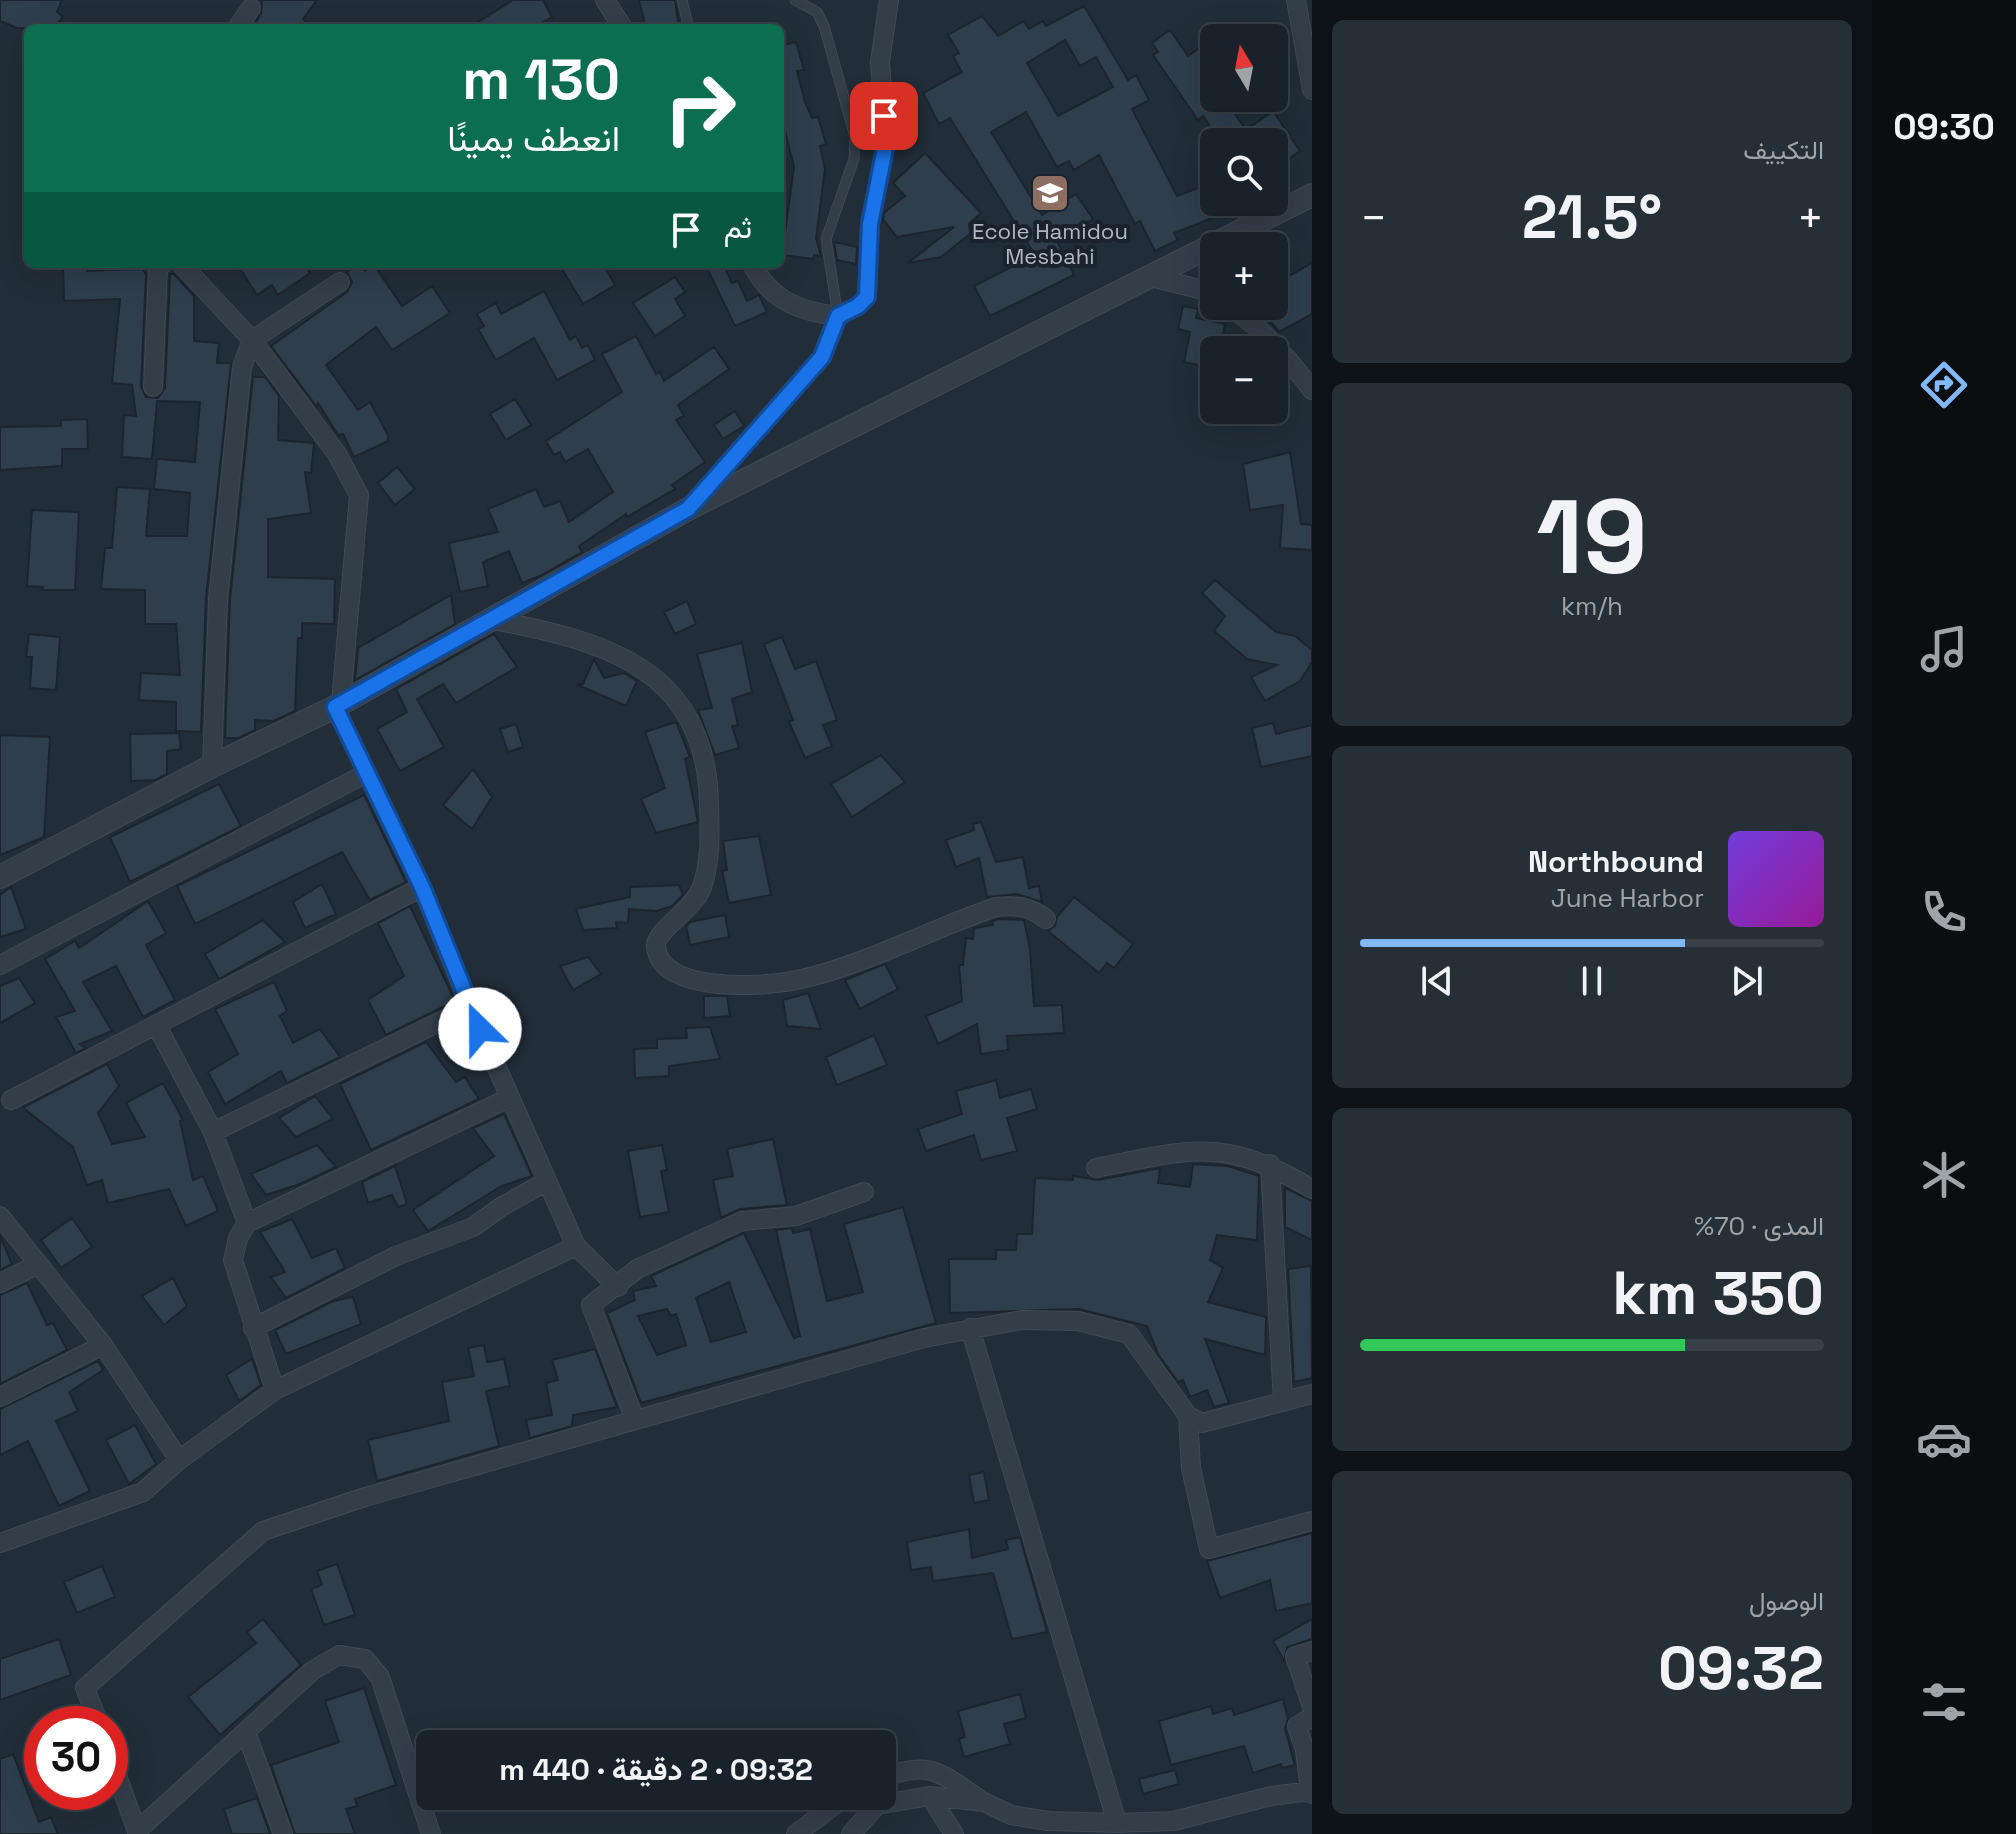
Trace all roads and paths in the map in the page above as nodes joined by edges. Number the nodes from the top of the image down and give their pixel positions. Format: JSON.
{"nodes":[{"id":1,"x":605,"y":0,"type":"edge"},
{"id":2,"x":682,"y":0,"type":"edge"},
{"id":3,"x":795,"y":0,"type":"edge"},
{"id":4,"x":889,"y":0,"type":"edge"},
{"id":5,"x":1296,"y":0,"type":"edge"},
{"id":6,"x":251,"y":8,"type":"dead end"},
{"id":7,"x":240,"y":24,"type":"edge"},
{"id":8,"x":620,"y":24,"type":"edge"},
{"id":9,"x":688,"y":24,"type":"edge"},
{"id":10,"x":1312,"y":90,"type":"edge"},
{"id":11,"x":1312,"y":195,"type":"edge"},
{"id":12,"x":158,"y":268,"type":"edge"},
{"id":13,"x":185,"y":268,"type":"edge"},
{"id":14,"x":754,"y":268,"type":"edge"},
{"id":15,"x":1147,"y":276,"type":"junction"},
{"id":16,"x":340,"y":282,"type":"dead end"},
{"id":17,"x":1200,"y":290,"type":"edge"},
{"id":18,"x":838,"y":316,"type":"junction"},
{"id":19,"x":1248,"y":320,"type":"edge"},
{"id":20,"x":252,"y":340,"type":"junction"},
{"id":21,"x":153,"y":387,"type":"dead end"},
{"id":22,"x":1312,"y":390,"type":"edge"},
{"id":23,"x":688,"y":509,"type":"junction"},
{"id":24,"x":488,"y":619,"type":"junction"},
{"id":25,"x":338,"y":705,"type":"junction"},
{"id":26,"x":212,"y":766,"type":"junction"},
{"id":27,"x":365,"y":774,"type":"junction"},
{"id":28,"x":0,"y":877,"type":"edge"},
{"id":29,"x":422,"y":887,"type":"junction"},
{"id":30,"x":1046,"y":919,"type":"dead end"},
{"id":31,"x":0,"y":965,"type":"edge"},
{"id":32,"x":470,"y":1007,"type":"junction"},
{"id":33,"x":157,"y":1026,"type":"junction"},
{"id":34,"x":509,"y":1098,"type":"junction"},
{"id":35,"x":11,"y":1100,"type":"dead end"},
{"id":36,"x":213,"y":1132,"type":"junction"},
{"id":37,"x":1270,"y":1164,"type":"junction"},
{"id":38,"x":1096,"y":1168,"type":"dead end"},
{"id":39,"x":547,"y":1181,"type":"junction"},
{"id":40,"x":1312,"y":1189,"type":"edge"},
{"id":41,"x":864,"y":1192,"type":"dead end"},
{"id":42,"x":0,"y":1216,"type":"edge"},
{"id":43,"x":247,"y":1223,"type":"junction"},
{"id":44,"x":576,"y":1246,"type":"junction"},
{"id":45,"x":37,"y":1265,"type":"junction"},
{"id":46,"x":0,"y":1283,"type":"edge"},
{"id":47,"x":618,"y":1287,"type":"junction"},
{"id":48,"x":253,"y":1328,"type":"junction"},
{"id":49,"x":970,"y":1328,"type":"junction"},
{"id":50,"x":103,"y":1345,"type":"junction"},
{"id":51,"x":275,"y":1390,"type":"junction"},
{"id":52,"x":1312,"y":1394,"type":"edge"},
{"id":53,"x":0,"y":1397,"type":"edge"},
{"id":54,"x":1283,"y":1402,"type":"junction"},
{"id":55,"x":1188,"y":1416,"type":"junction"},
{"id":56,"x":635,"y":1420,"type":"junction"},
{"id":57,"x":179,"y":1460,"type":"junction"},
{"id":58,"x":1312,"y":1521,"type":"edge"},
{"id":59,"x":0,"y":1543,"type":"edge"},
{"id":60,"x":1312,"y":1651,"type":"edge"},
{"id":61,"x":92,"y":1706,"type":"edge"},
{"id":62,"x":1312,"y":1707,"type":"edge"},
{"id":63,"x":1312,"y":1717,"type":"edge"},
{"id":64,"x":246,"y":1732,"type":"junction"},
{"id":65,"x":896,"y":1773,"type":"edge"},
{"id":66,"x":1311,"y":1793,"type":"edge"},
{"id":67,"x":930,"y":1796,"type":"junction"},
{"id":68,"x":984,"y":1802,"type":"junction"},
{"id":69,"x":128,"y":1806,"type":"edge"},
{"id":70,"x":828,"y":1810,"type":"edge"},
{"id":71,"x":1117,"y":1823,"type":"junction"},
{"id":72,"x":138,"y":1833,"type":"edge"},
{"id":73,"x":283,"y":1834,"type":"edge"},
{"id":74,"x":431,"y":1834,"type":"edge"},
{"id":75,"x":796,"y":1834,"type":"edge"},
{"id":76,"x":851,"y":1834,"type":"edge"},
{"id":77,"x":954,"y":1834,"type":"edge"}],
"edges":[{"from":1,"to":8,"type":"street"},
{"from":2,"to":9,"type":"lane"},
{"from":3,"to":18,"type":"lane"},
{"from":4,"to":18,"type":"street"},
{"from":5,"to":10,"type":"street"},
{"from":6,"to":7,"type":"street"},
{"from":11,"to":15,"type":"street"},
{"from":12,"to":21,"type":"street"},
{"from":13,"to":20,"type":"street"},
{"from":14,"to":18,"type":"street"},
{"from":15,"to":17,"type":"street"},
{"from":15,"to":23,"type":"street"},
{"from":16,"to":20,"type":"street"},
{"from":18,"to":23,"type":"street"},
{"from":19,"to":22,"type":"street"},
{"from":20,"to":25,"type":"street"},
{"from":20,"to":26,"type":"street"},
{"from":23,"to":24,"type":"street"},
{"from":24,"to":25,"type":"street"},
{"from":24,"to":30,"type":"street"},
{"from":25,"to":26,"type":"street"},
{"from":25,"to":27,"type":"street"},
{"from":26,"to":28,"type":"street"},
{"from":27,"to":29,"type":"street"},
{"from":27,"to":31,"type":"street"},
{"from":29,"to":32,"type":"street"},
{"from":29,"to":33,"type":"street"},
{"from":32,"to":34,"type":"street"},
{"from":32,"to":36,"type":"street"},
{"from":33,"to":35,"type":"street"},
{"from":33,"to":36,"type":"street"},
{"from":34,"to":39,"type":"street"},
{"from":34,"to":43,"type":"street"},
{"from":36,"to":43,"type":"street"},
{"from":37,"to":38,"type":"street"},
{"from":37,"to":40,"type":"street"},
{"from":37,"to":54,"type":"street"},
{"from":39,"to":44,"type":"street"},
{"from":39,"to":48,"type":"street"},
{"from":41,"to":47,"type":"street"},
{"from":42,"to":45,"type":"street"},
{"from":43,"to":48,"type":"street"},
{"from":44,"to":47,"type":"street"},
{"from":44,"to":51,"type":"street"},
{"from":45,"to":46,"type":"street"},
{"from":45,"to":50,"type":"street"},
{"from":47,"to":56,"type":"street"},
{"from":48,"to":51,"type":"street"},
{"from":49,"to":55,"type":"street"},
{"from":49,"to":56,"type":"street"},
{"from":49,"to":71,"type":"street"},
{"from":50,"to":53,"type":"street"},
{"from":50,"to":57,"type":"street"},
{"from":51,"to":57,"type":"street"},
{"from":52,"to":54,"type":"street"},
{"from":54,"to":55,"type":"street"},
{"from":55,"to":58,"type":"street"},
{"from":56,"to":61,"type":"street"},
{"from":57,"to":59,"type":"street"},
{"from":60,"to":62,"type":"street"},
{"from":63,"to":66,"type":"street"},
{"from":64,"to":72,"type":"street"},
{"from":64,"to":73,"type":"street"},
{"from":64,"to":74,"type":"street"},
{"from":65,"to":68,"type":"street"},
{"from":66,"to":71,"type":"street"},
{"from":67,"to":68,"type":"street"},
{"from":67,"to":76,"type":"street"},
{"from":67,"to":77,"type":"street"},
{"from":68,"to":71,"type":"street"},
{"from":69,"to":72,"type":"street"},
{"from":70,"to":75,"type":"street"}]}
